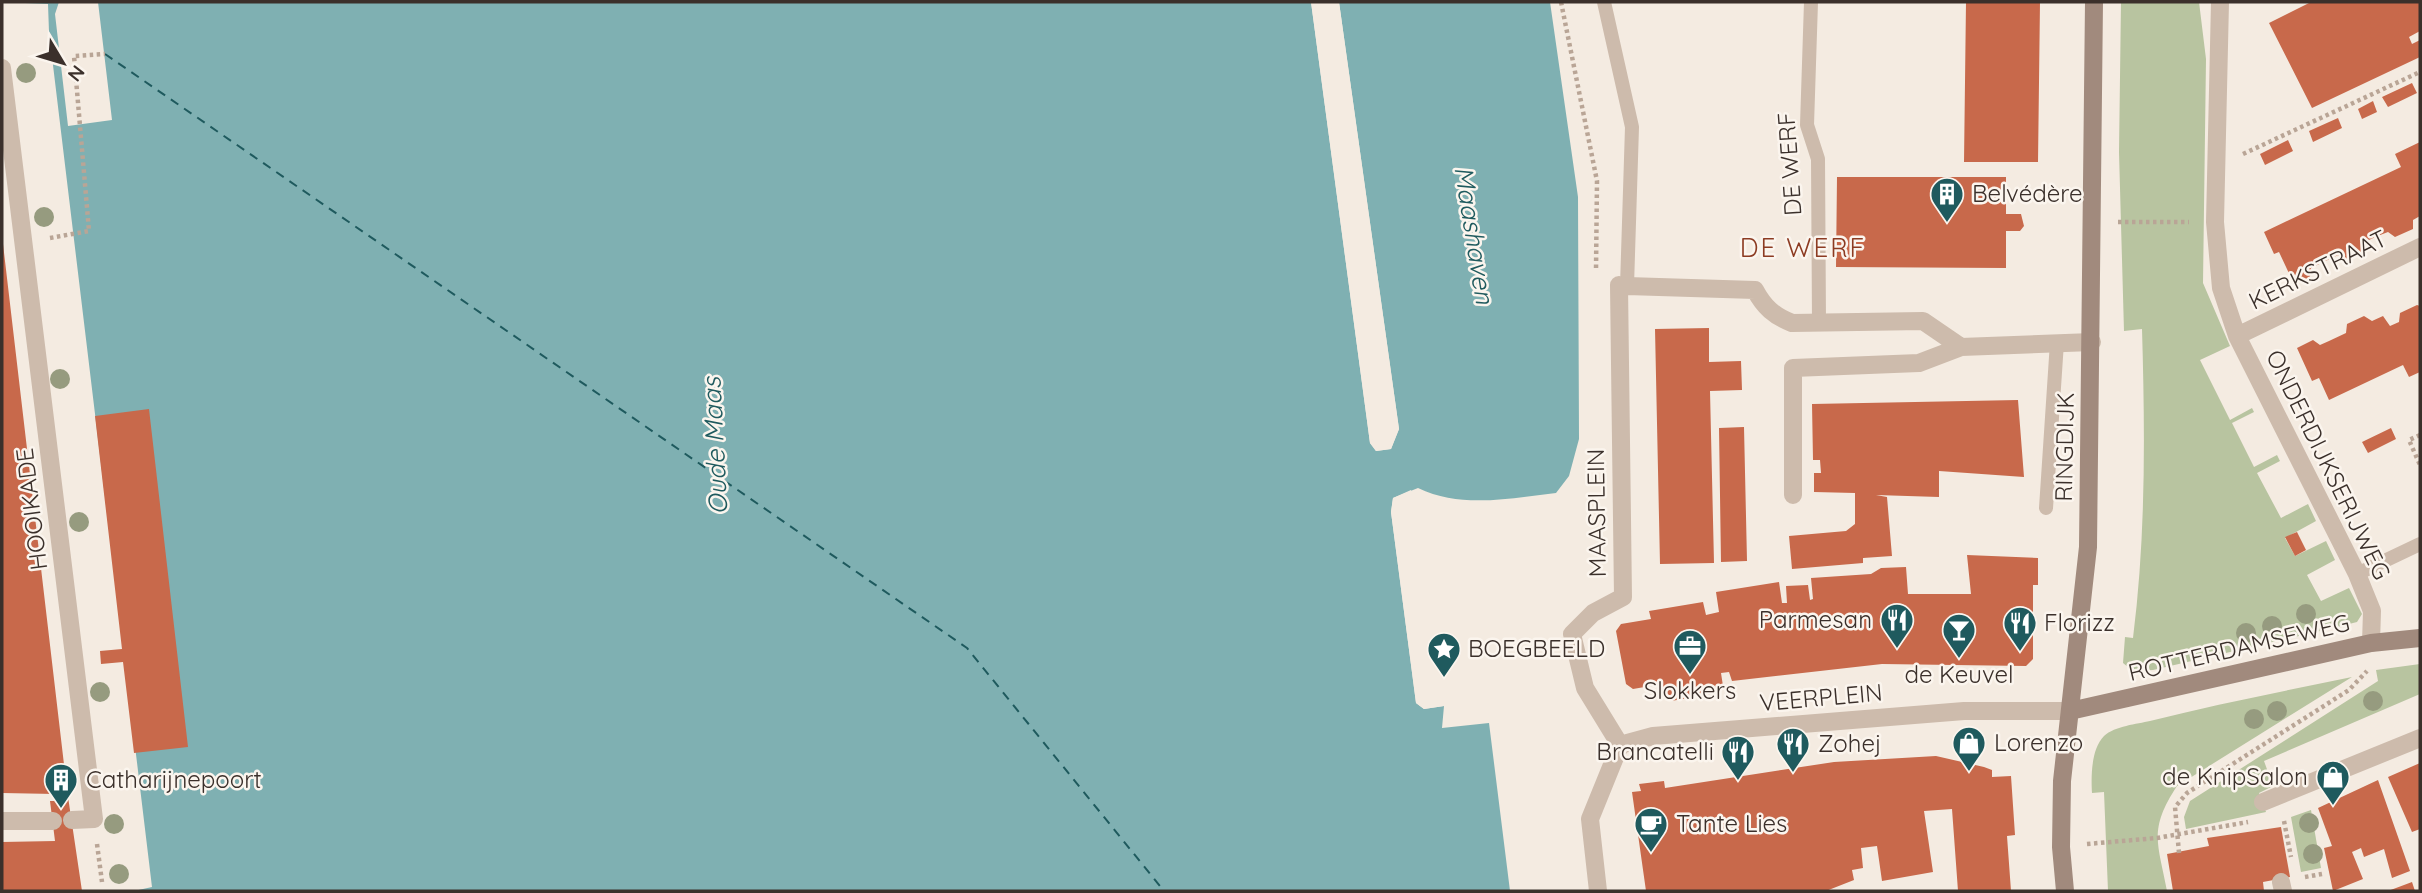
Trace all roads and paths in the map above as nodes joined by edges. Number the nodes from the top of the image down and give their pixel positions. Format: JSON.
{"nodes":[{"id":1,"x":1561,"y":2,"type":"edge"},
{"id":2,"x":1604,"y":2,"type":"edge"},
{"id":3,"x":1811,"y":2,"type":"edge"},
{"id":4,"x":2094,"y":2,"type":"edge"},
{"id":5,"x":2220,"y":2,"type":"edge"},
{"id":6,"x":106,"y":54,"type":"dead end"},
{"id":7,"x":2,"y":68,"type":"edge"},
{"id":8,"x":2420,"y":72,"type":"edge"},
{"id":9,"x":2216,"y":167,"type":"junction"},
{"id":10,"x":2092,"y":222,"type":"junction"},
{"id":11,"x":2215,"y":222,"type":"junction"},
{"id":12,"x":67,"y":235,"type":"dead end"},
{"id":13,"x":2420,"y":247,"type":"edge"},
{"id":14,"x":1623,"y":285,"type":"junction"},
{"id":15,"x":1819,"y":322,"type":"junction"},
{"id":16,"x":2237,"y":336,"type":"junction"},
{"id":17,"x":2057,"y":342,"type":"junction"},
{"id":18,"x":2092,"y":342,"type":"junction"},
{"id":19,"x":1961,"y":347,"type":"junction"},
{"id":20,"x":2420,"y":435,"type":"edge"},
{"id":21,"x":2420,"y":465,"type":"edge"},
{"id":22,"x":1793,"y":495,"type":"dead end"},
{"id":23,"x":2046,"y":508,"type":"dead end"},
{"id":24,"x":2420,"y":544,"type":"edge"},
{"id":25,"x":2357,"y":574,"type":"junction"},
{"id":26,"x":2420,"y":638,"type":"edge"},
{"id":27,"x":2371,"y":643,"type":"junction"},
{"id":28,"x":2070,"y":711,"type":"junction"},
{"id":29,"x":2420,"y":738,"type":"edge"},
{"id":30,"x":1620,"y":745,"type":"junction"},
{"id":31,"x":2270,"y":800,"type":"joint"},
{"id":32,"x":94,"y":819,"type":"junction"},
{"id":33,"x":72,"y":820,"type":"dead end"},
{"id":34,"x":2,"y":821,"type":"edge"},
{"id":35,"x":53,"y":821,"type":"dead end"},
{"id":36,"x":2209,"y":830,"type":"dead end"},
{"id":37,"x":2176,"y":835,"type":"junction"},
{"id":38,"x":2113,"y":842,"type":"dead end"},
{"id":39,"x":2179,"y":853,"type":"dead end"},
{"id":40,"x":102,"y":882,"type":"dead end"},
{"id":41,"x":2282,"y":886,"type":"edge"},
{"id":42,"x":1598,"y":891,"type":"edge"},
{"id":43,"x":2065,"y":891,"type":"edge"}],
"edges":[{"from":1,"to":14,"type":"path"},
{"from":2,"to":14,"type":"lane"},
{"from":3,"to":15,"type":"lane","name":"DE WERF"},
{"from":4,"to":10,"type":"main road","name":"RINGDIJK"},
{"from":5,"to":9,"type":"street","name":"ONDERDIJKSERIJWEG"},
{"from":6,"to":12,"type":"path"},
{"from":7,"to":32,"type":"street","name":"HOOIKADE"},
{"from":8,"to":9,"type":"path"},
{"from":9,"to":11,"type":"street","name":"ONDERDIJKSERIJWEG"},
{"from":10,"to":11,"type":"path"},
{"from":10,"to":18,"type":"main road","name":"RINGDIJK"},
{"from":11,"to":16,"type":"street","name":"ONDERDIJKSERIJWEG"},
{"from":13,"to":16,"type":"street","name":"KERKSTRAAT"},
{"from":14,"to":15,"type":"street"},
{"from":14,"to":30,"type":"street","name":"MAASPLEIN"},
{"from":15,"to":19,"type":"street"},
{"from":16,"to":25,"type":"street","name":"ONDERDIJKSERIJWEG"},
{"from":17,"to":18,"type":"street"},
{"from":17,"to":19,"type":"street"},
{"from":17,"to":23,"type":"lane","name":"RINGDIJK"},
{"from":18,"to":28,"type":"main road","name":"RINGDIJK"},
{"from":19,"to":22,"type":"street"},
{"from":20,"to":21,"type":"path"},
{"from":24,"to":25,"type":"lane"},
{"from":25,"to":27,"type":"street","name":"ONDERDIJKSERIJWEG"},
{"from":26,"to":27,"type":"main road","name":"ROTTERDAMSEWEG"},
{"from":27,"to":28,"type":"main road","name":"ROTTERDAMSEWEG"},
{"from":27,"to":37,"type":"path"},
{"from":28,"to":30,"type":"street","name":"VEERPLEIN"},
{"from":28,"to":43,"type":"main road","name":"RINGDIJK"},
{"from":29,"to":31,"type":"street"},
{"from":30,"to":42,"type":"street"},
{"from":31,"to":41,"type":"path"},
{"from":32,"to":33,"type":"street"},
{"from":32,"to":40,"type":"path"},
{"from":34,"to":35,"type":"street"},
{"from":36,"to":37,"type":"path"},
{"from":37,"to":38,"type":"path"},
{"from":37,"to":39,"type":"path"}]}
